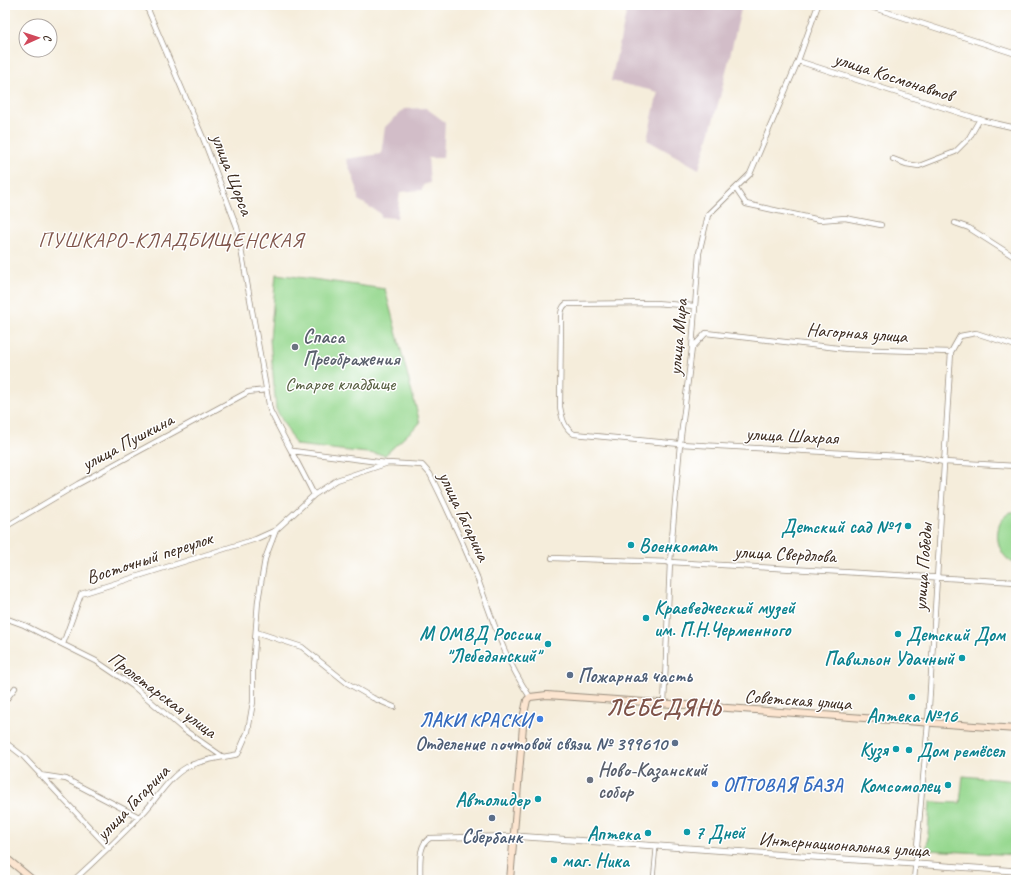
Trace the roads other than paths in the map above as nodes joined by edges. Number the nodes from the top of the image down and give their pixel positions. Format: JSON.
{"nodes":[{"id":1,"x":146,"y":5,"type":"edge"},
{"id":2,"x":818,"y":5,"type":"edge"},
{"id":3,"x":864,"y":5,"type":"edge"},
{"id":4,"x":1016,"y":54,"type":"edge"},
{"id":5,"x":798,"y":61,"type":"junction"},
{"id":6,"x":980,"y":119,"type":"junction"},
{"id":7,"x":1016,"y":128,"type":"edge"},
{"id":8,"x":893,"y":158,"type":"dead end"},
{"id":9,"x":736,"y":189,"type":"junction"},
{"id":10,"x":955,"y":223,"type":"dead end"},
{"id":11,"x":880,"y":225,"type":"dead end"},
{"id":12,"x":1016,"y":258,"type":"edge"},
{"id":13,"x":695,"y":306,"type":"junction"},
{"id":14,"x":1016,"y":346,"type":"edge"},
{"id":15,"x":692,"y":348,"type":"junction"},
{"id":16,"x":951,"y":352,"type":"junction"},
{"id":17,"x":266,"y":390,"type":"junction"},
{"id":18,"x":680,"y":444,"type":"junction"},
{"id":19,"x":293,"y":451,"type":"junction"},
{"id":20,"x":944,"y":462,"type":"junction"},
{"id":21,"x":388,"y":463,"type":"junction"},
{"id":22,"x":1016,"y":466,"type":"edge"},
{"id":23,"x":314,"y":495,"type":"junction"},
{"id":24,"x":5,"y":527,"type":"edge"},
{"id":25,"x":276,"y":530,"type":"junction"},
{"id":26,"x":552,"y":558,"type":"dead end"},
{"id":27,"x":670,"y":562,"type":"junction"},
{"id":28,"x":937,"y":577,"type":"junction"},
{"id":29,"x":1016,"y":582,"type":"edge"},
{"id":30,"x":5,"y":618,"type":"edge"},
{"id":31,"x":256,"y":632,"type":"junction"},
{"id":32,"x":63,"y":644,"type":"junction"},
{"id":33,"x":15,"y":688,"type":"dead end"},
{"id":34,"x":530,"y":697,"type":"junction"},
{"id":35,"x":5,"y":701,"type":"edge"},
{"id":36,"x":664,"y":704,"type":"junction"},
{"id":37,"x":394,"y":707,"type":"dead end"},
{"id":38,"x":928,"y":723,"type":"junction"},
{"id":39,"x":1016,"y":729,"type":"edge"},
{"id":40,"x":5,"y":742,"type":"edge"},
{"id":41,"x":223,"y":757,"type":"junction"},
{"id":42,"x":38,"y":774,"type":"junction"},
{"id":43,"x":139,"y":817,"type":"junction"},
{"id":44,"x":514,"y":836,"type":"junction"},
{"id":45,"x":656,"y":847,"type":"junction"},
{"id":46,"x":109,"y":848,"type":"junction"},
{"id":47,"x":5,"y":857,"type":"edge"},
{"id":48,"x":915,"y":864,"type":"junction"},
{"id":49,"x":1016,"y":871,"type":"edge"},
{"id":50,"x":33,"y":880,"type":"edge"},
{"id":51,"x":74,"y":880,"type":"edge"},
{"id":52,"x":420,"y":880,"type":"edge"},
{"id":53,"x":510,"y":880,"type":"edge"},
{"id":54,"x":653,"y":880,"type":"edge"},
{"id":55,"x":914,"y":880,"type":"edge"}],
"edges":[{"from":1,"to":17,"type":"street","name":"улица Щорса"},
{"from":2,"to":5,"type":"street","name":"улица Мира"},
{"from":3,"to":4,"type":"street"},
{"from":5,"to":6,"type":"street","name":"улица Космонавтов"},
{"from":5,"to":9,"type":"street","name":"улица Мира"},
{"from":6,"to":7,"type":"street","name":"улица Космонавтов"},
{"from":6,"to":8,"type":"street"},
{"from":9,"to":11,"type":"street"},
{"from":9,"to":13,"type":"street","name":"улица Мира"},
{"from":10,"to":12,"type":"street"},
{"from":13,"to":15,"type":"street","name":"улица Мира"},
{"from":13,"to":18,"type":"street","name":"улица Шахрая"},
{"from":14,"to":16,"type":"street"},
{"from":15,"to":16,"type":"street","name":"Нагорная улица"},
{"from":15,"to":18,"type":"street","name":"улица Мира"},
{"from":16,"to":20,"type":"street","name":"улица Победы"},
{"from":17,"to":19,"type":"street","name":"улица Щорса"},
{"from":17,"to":24,"type":"street","name":"улица Пушкина"},
{"from":18,"to":20,"type":"street","name":"улица Шахрая"},
{"from":18,"to":27,"type":"street","name":"улица Мира"},
{"from":19,"to":21,"type":"street"},
{"from":19,"to":23,"type":"street","name":"улица Щорса"},
{"from":20,"to":22,"type":"street","name":"улица Шахрая"},
{"from":20,"to":28,"type":"street","name":"улица Победы"},
{"from":21,"to":23,"type":"street","name":"улица Гагарина"},
{"from":21,"to":34,"type":"street","name":"улица Гагарина"},
{"from":23,"to":25,"type":"street","name":"улица Гагарина"},
{"from":25,"to":31,"type":"street","name":"улица Гагарина"},
{"from":25,"to":32,"type":"street","name":"Восточный переулок"},
{"from":26,"to":27,"type":"street","name":"улица Свердлова"},
{"from":27,"to":28,"type":"street","name":"улица Свердлова"},
{"from":27,"to":36,"type":"street","name":"улица Мира"},
{"from":28,"to":29,"type":"street","name":"улица Свердлова"},
{"from":28,"to":38,"type":"street","name":"улица Победы"},
{"from":30,"to":32,"type":"street"},
{"from":31,"to":37,"type":"street"},
{"from":31,"to":41,"type":"street","name":"улица Гагарина"},
{"from":32,"to":41,"type":"street","name":"Пролетарская улица"},
{"from":33,"to":35,"type":"street"},
{"from":34,"to":36,"type":"main road","name":"Советская улица"},
{"from":34,"to":44,"type":"main road"},
{"from":36,"to":38,"type":"main road","name":"Советская улица"},
{"from":38,"to":39,"type":"main road","name":"Советская улица"},
{"from":38,"to":48,"type":"street","name":"улица Победы"},
{"from":40,"to":42,"type":"street"},
{"from":41,"to":43,"type":"street","name":"улица Гагарина"},
{"from":42,"to":43,"type":"street"},
{"from":42,"to":46,"type":"street"},
{"from":43,"to":46,"type":"street","name":"улица Гагарина"},
{"from":44,"to":45,"type":"street","name":"Интернациональная улица"},
{"from":44,"to":52,"type":"street","name":"Интернациональная улица"},
{"from":44,"to":53,"type":"main road"},
{"from":45,"to":48,"type":"street","name":"Интернациональная улица"},
{"from":45,"to":54,"type":"street"},
{"from":46,"to":51,"type":"street","name":"улица Гагарина"},
{"from":47,"to":50,"type":"main road"},
{"from":48,"to":49,"type":"street","name":"Интернациональная улица"},
{"from":48,"to":55,"type":"street","name":"улица Победы"}]}
